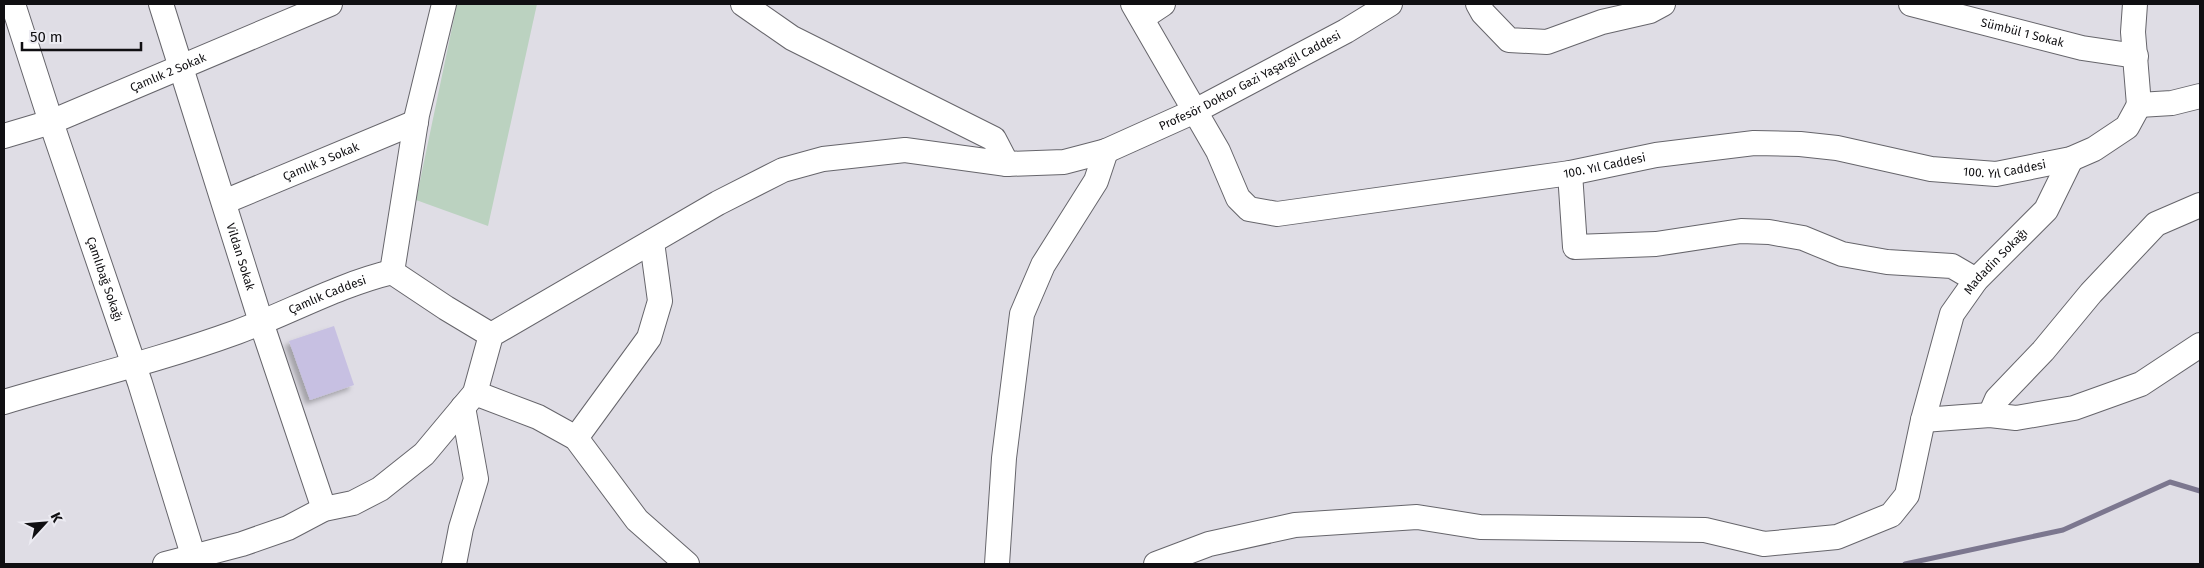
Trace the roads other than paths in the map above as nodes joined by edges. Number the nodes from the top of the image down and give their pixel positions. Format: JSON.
{"nodes":[{"id":1,"x":13,"y":4,"type":"edge"},
{"id":2,"x":161,"y":4,"type":"edge"},
{"id":3,"x":330,"y":4,"type":"edge"},
{"id":4,"x":444,"y":4,"type":"edge"},
{"id":5,"x":743,"y":4,"type":"edge"},
{"id":6,"x":1163,"y":4,"type":"edge"},
{"id":7,"x":1390,"y":4,"type":"edge"},
{"id":8,"x":1478,"y":4,"type":"edge"},
{"id":9,"x":1663,"y":4,"type":"edge"},
{"id":10,"x":1911,"y":4,"type":"edge"},
{"id":11,"x":2135,"y":4,"type":"edge"},
{"id":12,"x":1138,"y":11,"type":"edge"},
{"id":13,"x":2136,"y":56,"type":"junction"},
{"id":14,"x":182,"y":67,"type":"junction"},
{"id":15,"x":2200,"y":96,"type":"edge"},
{"id":16,"x":2139,"y":105,"type":"junction"},
{"id":17,"x":1195,"y":110,"type":"junction"},
{"id":18,"x":51,"y":122,"type":"junction"},
{"id":19,"x":416,"y":122,"type":"junction"},
{"id":20,"x":4,"y":136,"type":"edge"},
{"id":21,"x":1106,"y":151,"type":"junction"},
{"id":22,"x":2071,"y":159,"type":"junction"},
{"id":23,"x":1007,"y":164,"type":"junction"},
{"id":24,"x":1570,"y":174,"type":"junction"},
{"id":25,"x":224,"y":202,"type":"junction"},
{"id":26,"x":2200,"y":205,"type":"edge"},
{"id":27,"x":652,"y":242,"type":"junction"},
{"id":28,"x":392,"y":272,"type":"junction"},
{"id":29,"x":1976,"y":280,"type":"junction"},
{"id":30,"x":261,"y":322,"type":"junction"},
{"id":31,"x":491,"y":335,"type":"junction"},
{"id":32,"x":2200,"y":345,"type":"edge"},
{"id":33,"x":134,"y":366,"type":"junction"},
{"id":34,"x":469,"y":400,"type":"junction"},
{"id":35,"x":4,"y":402,"type":"edge"},
{"id":36,"x":1990,"y":415,"type":"junction"},
{"id":37,"x":1923,"y":420,"type":"junction"},
{"id":38,"x":576,"y":438,"type":"junction"},
{"id":39,"x":324,"y":509,"type":"junction"},
{"id":40,"x":193,"y":555,"type":"junction"},
{"id":41,"x":165,"y":564,"type":"edge"},
{"id":42,"x":454,"y":564,"type":"edge"},
{"id":43,"x":687,"y":564,"type":"edge"},
{"id":44,"x":997,"y":564,"type":"edge"},
{"id":45,"x":1156,"y":564,"type":"edge"}],
"edges":[{"from":1,"to":18,"type":"street","name":"Çamlıbağ Sokağı"},
{"from":2,"to":14,"type":"street","name":"Vildan Sokak"},
{"from":3,"to":14,"type":"street","name":"Çamlık 2 Sokak"},
{"from":4,"to":19,"type":"street"},
{"from":5,"to":23,"type":"street"},
{"from":6,"to":12,"type":"street"},
{"from":7,"to":17,"type":"street","name":"Profesör Doktor Gazi Yaşargil Caddesi"},
{"from":8,"to":9,"type":"street"},
{"from":10,"to":13,"type":"street","name":"Sümbül 1 Sokak"},
{"from":11,"to":13,"type":"street"},
{"from":12,"to":17,"type":"street","name":"100. Yıl Caddesi"},
{"from":13,"to":16,"type":"street"},
{"from":14,"to":18,"type":"street","name":"Çamlık 2 Sokak"},
{"from":14,"to":25,"type":"street","name":"Vildan Sokak"},
{"from":15,"to":16,"type":"street"},
{"from":16,"to":22,"type":"street"},
{"from":17,"to":21,"type":"street","name":"Profesör Doktor Gazi Yaşargil Caddesi"},
{"from":17,"to":24,"type":"street","name":"100. Yıl Caddesi"},
{"from":18,"to":20,"type":"street","name":"Çamlık 2 Sokak"},
{"from":18,"to":33,"type":"street","name":"Çamlıbağ Sokağı"},
{"from":19,"to":25,"type":"street","name":"Çamlık 3 Sokak"},
{"from":19,"to":28,"type":"street"},
{"from":21,"to":23,"type":"street","name":"Profesör Doktor Gazi Yaşargil Caddesi"},
{"from":21,"to":44,"type":"street"},
{"from":22,"to":24,"type":"street","name":"100. Yıl Caddesi"},
{"from":22,"to":29,"type":"street","name":"Madadin Sokağı"},
{"from":23,"to":27,"type":"street","name":"Profesör Doktor Gazi Yaşargil Caddesi"},
{"from":24,"to":29,"type":"street"},
{"from":25,"to":30,"type":"street","name":"Vildan Sokak"},
{"from":26,"to":36,"type":"street"},
{"from":27,"to":31,"type":"street","name":"Profesör Doktor Gazi Yaşargil Caddesi"},
{"from":27,"to":38,"type":"street"},
{"from":28,"to":30,"type":"street","name":"Çamlık Caddesi"},
{"from":28,"to":31,"type":"street"},
{"from":29,"to":37,"type":"street","name":"Madadin Sokağı"},
{"from":30,"to":33,"type":"street","name":"Çamlık Caddesi"},
{"from":30,"to":39,"type":"street","name":"Vildan Sokak"},
{"from":31,"to":34,"type":"street"},
{"from":32,"to":36,"type":"street"},
{"from":33,"to":35,"type":"street","name":"Çamlık Caddesi"},
{"from":33,"to":40,"type":"street","name":"Çamlıbağ Sokağı"},
{"from":34,"to":38,"type":"street"},
{"from":34,"to":39,"type":"street"},
{"from":34,"to":42,"type":"street"},
{"from":36,"to":37,"type":"street"},
{"from":37,"to":45,"type":"street","name":"Madadin Sokağı"},
{"from":38,"to":43,"type":"street"},
{"from":39,"to":40,"type":"street"},
{"from":40,"to":41,"type":"street"}]}
